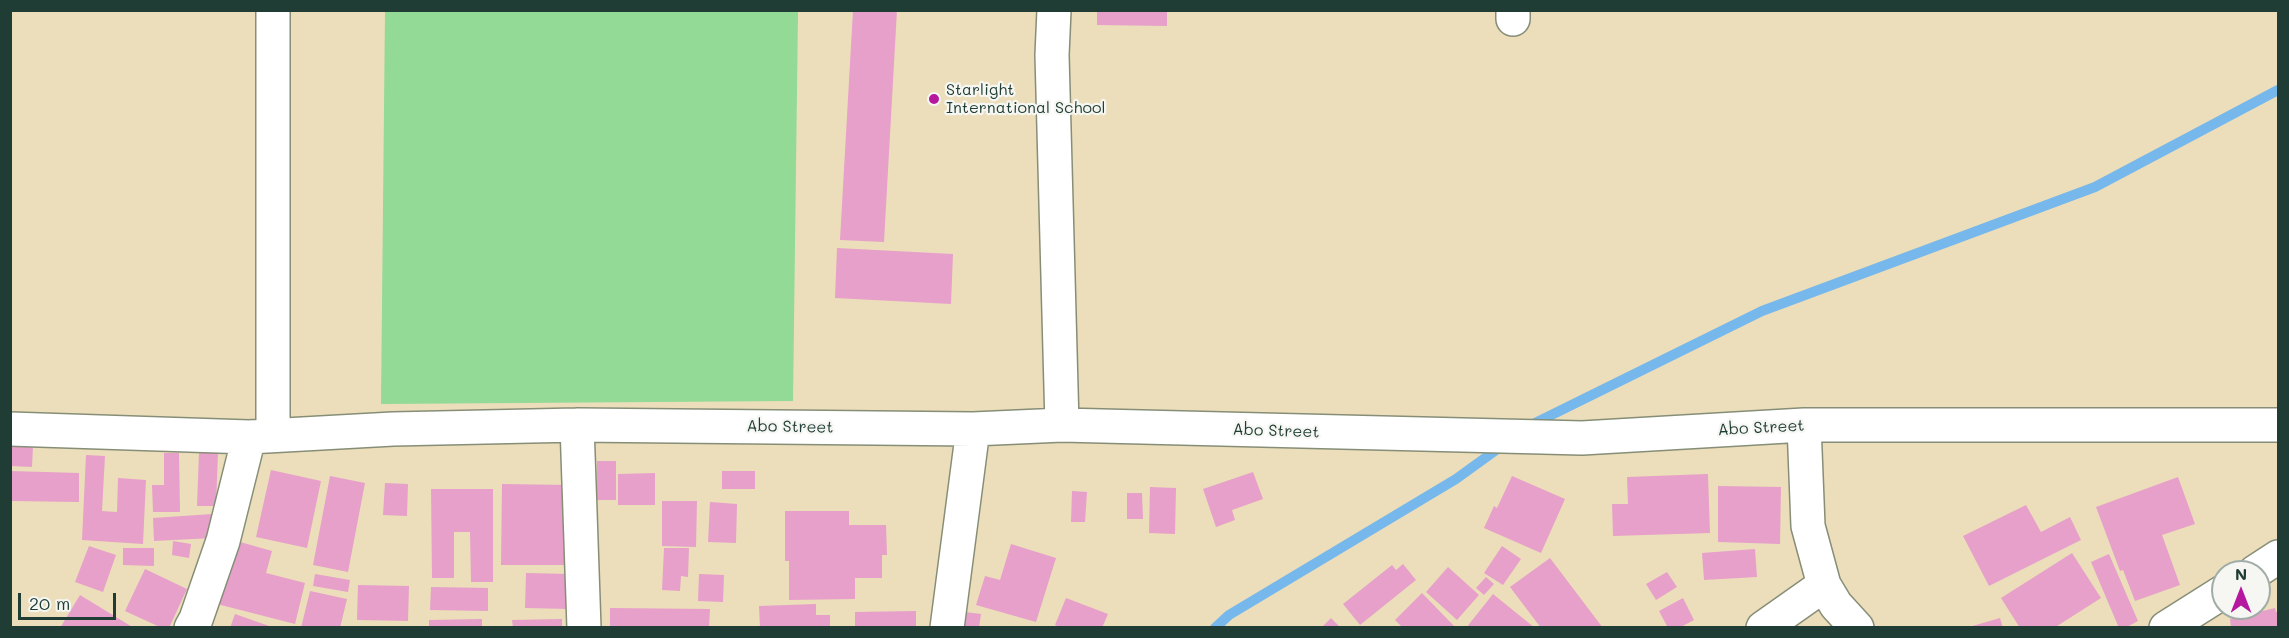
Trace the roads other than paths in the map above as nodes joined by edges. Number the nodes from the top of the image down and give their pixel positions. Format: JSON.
{"nodes":[{"id":1,"x":273,"y":10,"type":"edge"},
{"id":2,"x":1054,"y":10,"type":"edge"},
{"id":3,"x":577,"y":425,"type":"junction"},
{"id":4,"x":1062,"y":425,"type":"junction"},
{"id":5,"x":1804,"y":425,"type":"junction"},
{"id":6,"x":2278,"y":425,"type":"edge"},
{"id":7,"x":10,"y":429,"type":"edge"},
{"id":8,"x":973,"y":429,"type":"junction"},
{"id":9,"x":261,"y":435,"type":"junction"},
{"id":10,"x":1824,"y":585,"type":"junction"},
{"id":11,"x":2211,"y":599,"type":"edge"},
{"id":12,"x":191,"y":627,"type":"edge"},
{"id":13,"x":584,"y":627,"type":"edge"},
{"id":14,"x":946,"y":627,"type":"edge"},
{"id":15,"x":1763,"y":627,"type":"edge"},
{"id":16,"x":1857,"y":627,"type":"edge"},
{"id":17,"x":2166,"y":627,"type":"edge"}],
"edges":[{"from":1,"to":9,"type":"street"},
{"from":2,"to":4,"type":"street"},
{"from":3,"to":8,"type":"street","name":"Abo Street"},
{"from":3,"to":9,"type":"street","name":"Abo Street"},
{"from":3,"to":13,"type":"street"},
{"from":4,"to":5,"type":"street","name":"Abo Street"},
{"from":4,"to":8,"type":"street","name":"Abo Street"},
{"from":5,"to":6,"type":"street","name":"Abo Street"},
{"from":5,"to":10,"type":"street"},
{"from":7,"to":9,"type":"street","name":"Abo Street"},
{"from":8,"to":14,"type":"street"},
{"from":9,"to":12,"type":"street"},
{"from":10,"to":15,"type":"street"},
{"from":10,"to":16,"type":"street"},
{"from":11,"to":17,"type":"street"}]}
